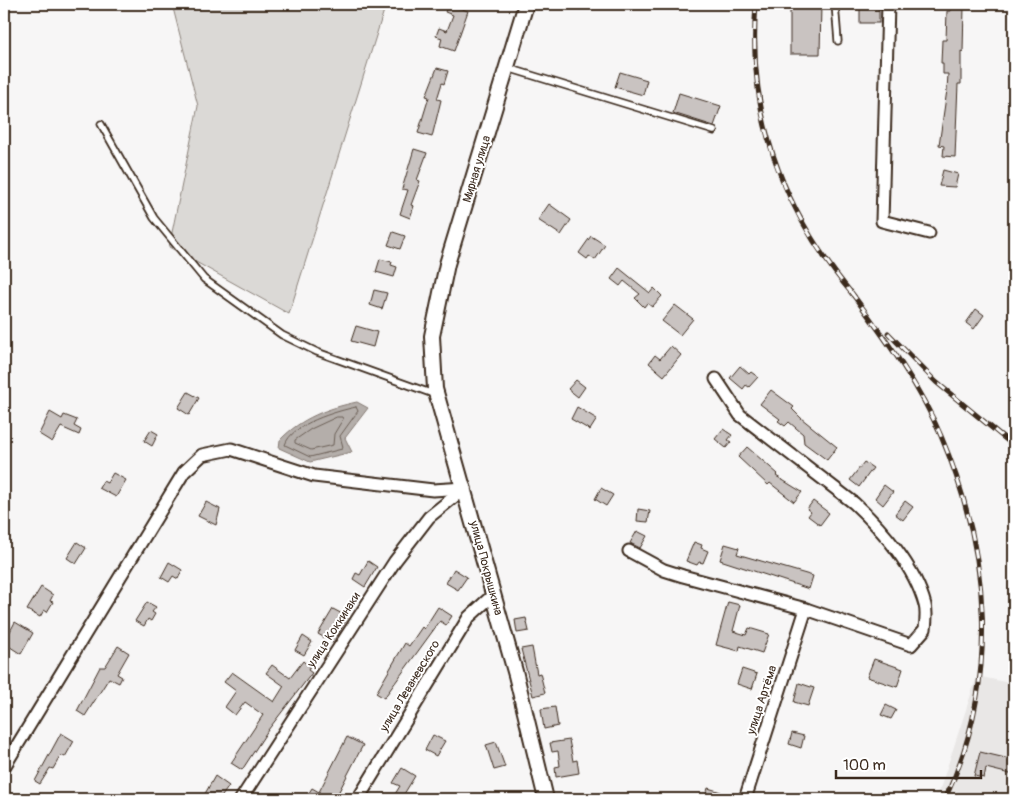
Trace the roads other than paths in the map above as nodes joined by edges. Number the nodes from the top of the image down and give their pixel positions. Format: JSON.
{"nodes":[{"id":1,"x":526,"y":4,"type":"edge"},
{"id":2,"x":835,"y":4,"type":"edge"},
{"id":3,"x":888,"y":4,"type":"edge"},
{"id":4,"x":838,"y":42,"type":"dead end"},
{"id":5,"x":508,"y":68,"type":"junction"},
{"id":6,"x":101,"y":124,"type":"dead end"},
{"id":7,"x":714,"y":131,"type":"dead end"},
{"id":8,"x":929,"y":233,"type":"dead end"},
{"id":9,"x":432,"y":336,"type":"joint"},
{"id":10,"x":716,"y":379,"type":"dead end"},
{"id":11,"x":437,"y":395,"type":"junction"},
{"id":12,"x":464,"y":488,"type":"junction"},
{"id":13,"x":630,"y":551,"type":"dead end"},
{"id":14,"x":494,"y":595,"type":"junction"},
{"id":15,"x":806,"y":609,"type":"junction"},
{"id":16,"x":4,"y":767,"type":"edge"},
{"id":17,"x":241,"y":799,"type":"edge"},
{"id":18,"x":358,"y":799,"type":"edge"},
{"id":19,"x":546,"y":799,"type":"edge"},
{"id":20,"x":745,"y":799,"type":"edge"}],
"edges":[{"from":1,"to":5,"type":"street","name":"Мирная улица"},
{"from":2,"to":4,"type":"lane"},
{"from":3,"to":8,"type":"street"},
{"from":5,"to":7,"type":"lane"},
{"from":5,"to":9,"type":"street","name":"Мирная улица"},
{"from":6,"to":11,"type":"lane"},
{"from":9,"to":11,"type":"street","name":"улица Покрышкина"},
{"from":10,"to":15,"type":"street"},
{"from":11,"to":12,"type":"street","name":"улица Покрышкина"},
{"from":12,"to":14,"type":"street","name":"улица Покрышкина"},
{"from":12,"to":16,"type":"street"},
{"from":12,"to":17,"type":"street","name":"улица Коккинаки"},
{"from":13,"to":15,"type":"street"},
{"from":14,"to":18,"type":"street","name":"улица Леваневского"},
{"from":14,"to":19,"type":"street","name":"улица Покрышкина"},
{"from":15,"to":20,"type":"street","name":"улица Артёма"}]}
